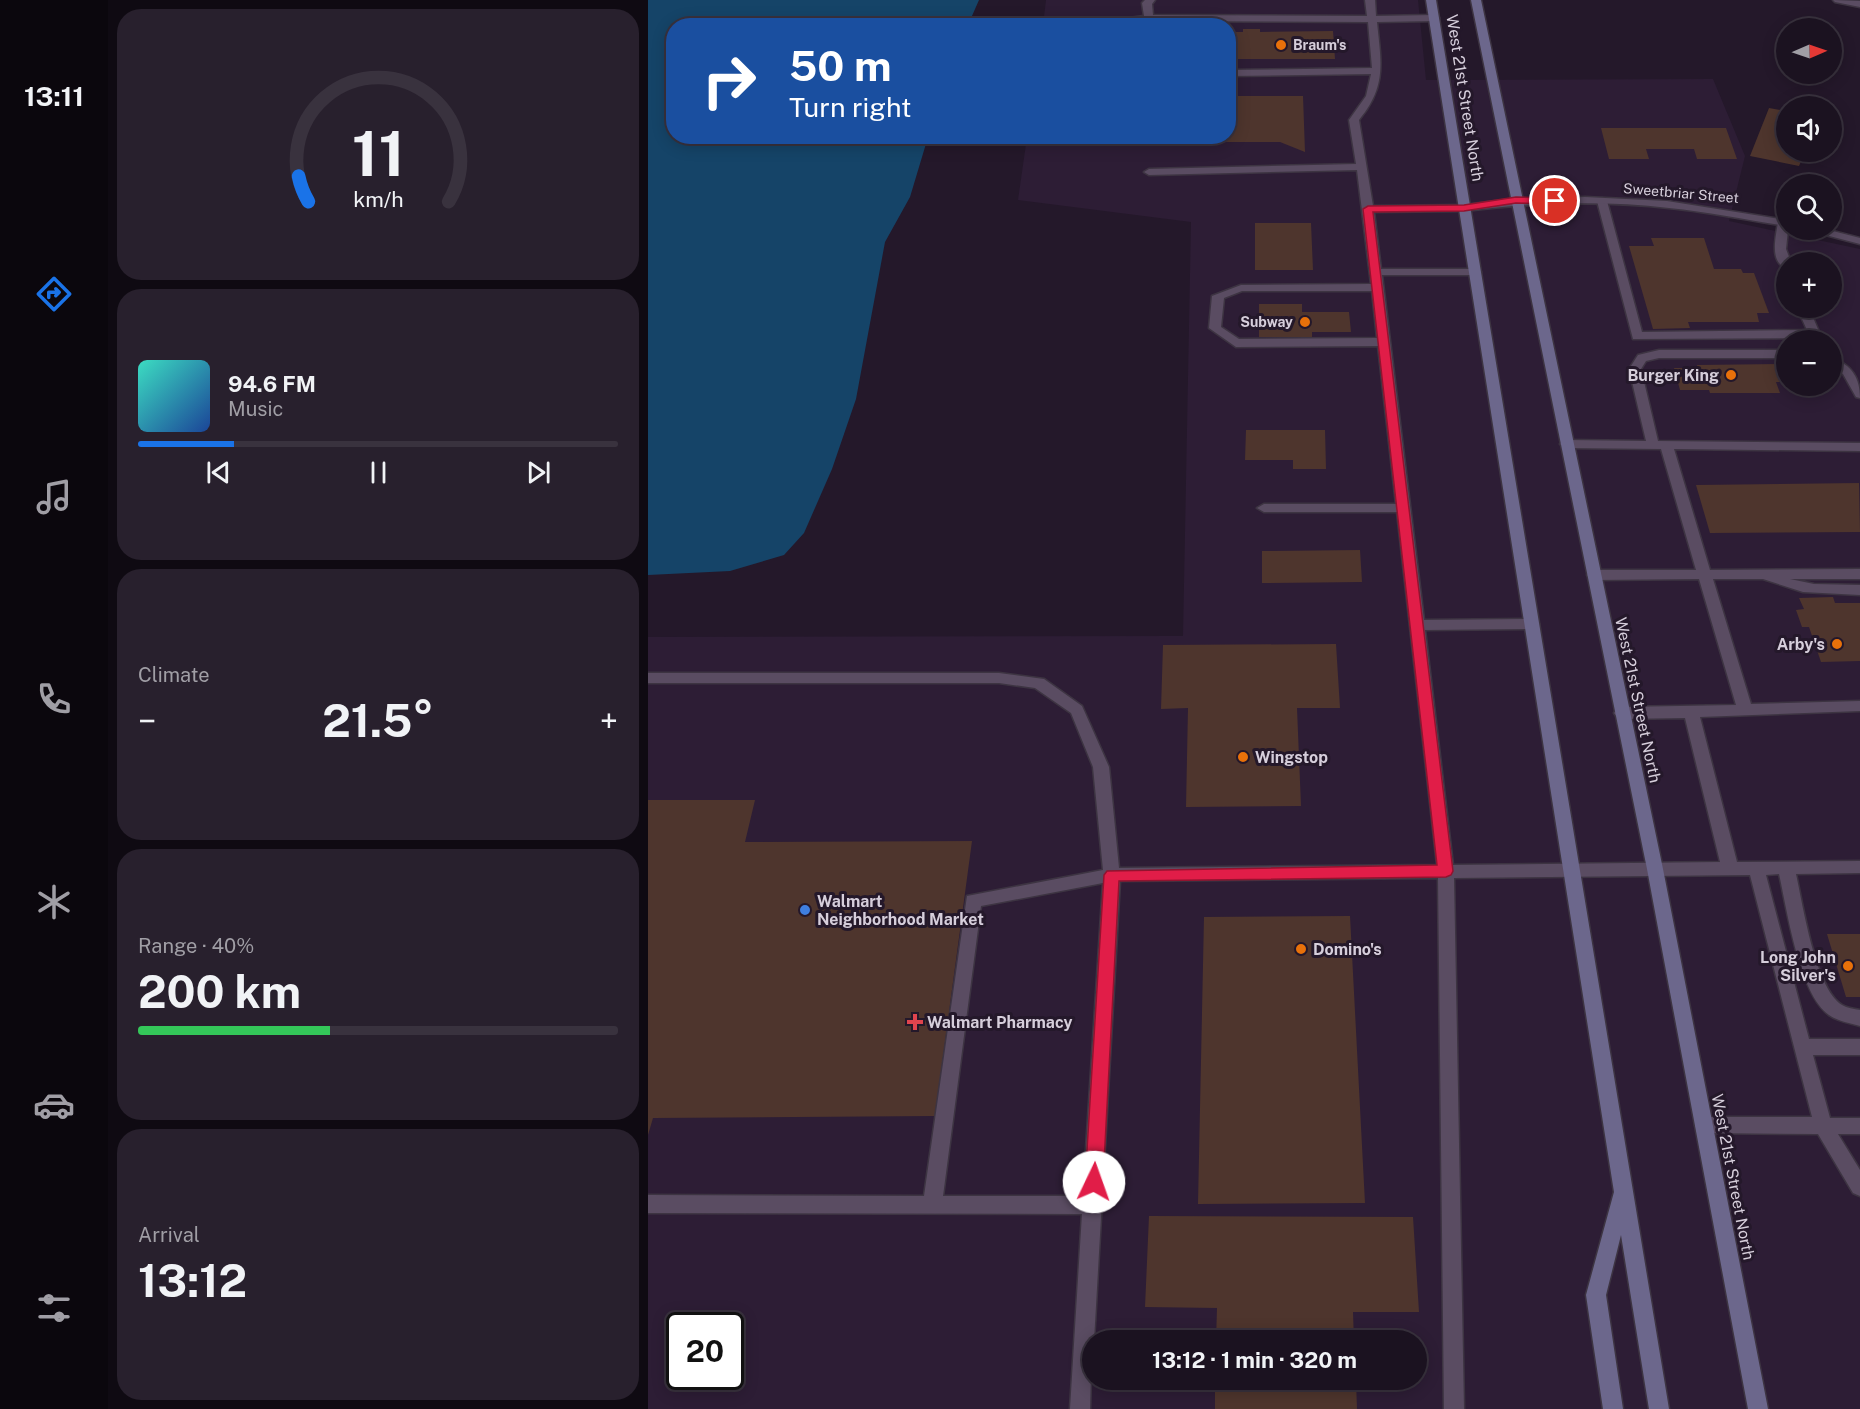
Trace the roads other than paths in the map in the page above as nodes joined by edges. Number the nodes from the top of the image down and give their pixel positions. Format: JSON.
{"nodes":[{"id":1,"x":1150,"y":0,"type":"edge"},
{"id":2,"x":1370,"y":0,"type":"edge"},
{"id":3,"x":1431,"y":0,"type":"edge"},
{"id":4,"x":1476,"y":0,"type":"edge"},
{"id":5,"x":1838,"y":0,"type":"edge"},
{"id":6,"x":1860,"y":4,"type":"edge"},
{"id":7,"x":1149,"y":18,"type":"edge"},
{"id":8,"x":1236,"y":18,"type":"edge"},
{"id":9,"x":1434,"y":18,"type":"junction"},
{"id":10,"x":1372,"y":19,"type":"junction"},
{"id":11,"x":1376,"y":71,"type":"junction"},
{"id":12,"x":1236,"y":73,"type":"edge"},
{"id":13,"x":1361,"y":167,"type":"junction"},
{"id":14,"x":1149,"y":172,"type":"dead end"},
{"id":15,"x":1516,"y":200,"type":"junction"},
{"id":16,"x":1602,"y":201,"type":"junction"},
{"id":17,"x":1464,"y":208,"type":"junction"},
{"id":18,"x":1368,"y":209,"type":"junction"},
{"id":19,"x":1776,"y":220,"type":"edge"},
{"id":20,"x":1842,"y":236,"type":"edge"},
{"id":21,"x":1860,"y":241,"type":"edge"},
{"id":22,"x":1475,"y":273,"type":"junction"},
{"id":23,"x":1376,"y":280,"type":"junction"},
{"id":24,"x":1807,"y":318,"type":"edge"},
{"id":25,"x":1383,"y":342,"type":"junction"},
{"id":26,"x":1776,"y":354,"type":"edge"},
{"id":27,"x":1842,"y":368,"type":"edge"},
{"id":28,"x":1860,"y":394,"type":"edge"},
{"id":29,"x":1566,"y":444,"type":"junction"},
{"id":30,"x":1660,"y":445,"type":"junction"},
{"id":31,"x":1860,"y":447,"type":"edge"},
{"id":32,"x":1264,"y":508,"type":"dead end"},
{"id":33,"x":1402,"y":508,"type":"junction"},
{"id":34,"x":1860,"y":573,"type":"edge"},
{"id":35,"x":1764,"y":574,"type":"junction"},
{"id":36,"x":1594,"y":575,"type":"junction"},
{"id":37,"x":1705,"y":575,"type":"junction"},
{"id":38,"x":1860,"y":590,"type":"edge"},
{"id":39,"x":1532,"y":624,"type":"junction"},
{"id":40,"x":1417,"y":625,"type":"junction"},
{"id":41,"x":648,"y":678,"type":"edge"},
{"id":42,"x":1860,"y":706,"type":"edge"},
{"id":43,"x":1744,"y":710,"type":"junction"},
{"id":44,"x":1691,"y":712,"type":"junction"},
{"id":45,"x":1622,"y":713,"type":"junction"},
{"id":46,"x":1786,"y":867,"type":"junction"},
{"id":47,"x":1860,"y":867,"type":"edge"},
{"id":48,"x":1730,"y":868,"type":"junction"},
{"id":49,"x":1756,"y":868,"type":"junction"},
{"id":50,"x":1654,"y":869,"type":"junction"},
{"id":51,"x":1572,"y":870,"type":"junction"},
{"id":52,"x":1446,"y":871,"type":"junction"},
{"id":53,"x":1112,"y":875,"type":"junction"},
{"id":54,"x":1860,"y":1018,"type":"edge"},
{"id":55,"x":1803,"y":1047,"type":"junction"},
{"id":56,"x":1860,"y":1047,"type":"edge"},
{"id":57,"x":1704,"y":1125,"type":"junction"},
{"id":58,"x":1823,"y":1126,"type":"junction"},
{"id":59,"x":1860,"y":1126,"type":"edge"},
{"id":60,"x":1860,"y":1187,"type":"edge"},
{"id":61,"x":1622,"y":1192,"type":"junction"},
{"id":62,"x":648,"y":1204,"type":"edge"},
{"id":63,"x":932,"y":1204,"type":"junction"},
{"id":64,"x":1093,"y":1205,"type":"junction"},
{"id":65,"x":1080,"y":1409,"type":"edge"},
{"id":66,"x":1454,"y":1409,"type":"edge"},
{"id":67,"x":1613,"y":1409,"type":"edge"},
{"id":68,"x":1659,"y":1409,"type":"edge"},
{"id":69,"x":1758,"y":1409,"type":"edge"}],
"edges":[{"from":1,"to":7,"type":"street"},
{"from":2,"to":10,"type":"street"},
{"from":3,"to":9,"type":"main road","name":"West 21st Street North"},
{"from":4,"to":15,"type":"main road","name":"West 21st Street North"},
{"from":5,"to":6,"type":"street"},
{"from":8,"to":10,"type":"street"},
{"from":9,"to":10,"type":"street"},
{"from":9,"to":17,"type":"main road","name":"West 21st Street North"},
{"from":10,"to":11,"type":"street"},
{"from":11,"to":12,"type":"street"},
{"from":11,"to":13,"type":"street"},
{"from":13,"to":14,"type":"street"},
{"from":13,"to":18,"type":"street"},
{"from":15,"to":16,"type":"street","name":"Sweetbriar Street"},
{"from":15,"to":17,"type":"street","name":"Sweetbriar Street"},
{"from":15,"to":29,"type":"main road","name":"West 21st Street North"},
{"from":16,"to":19,"type":"street","name":"Sweetbriar Street"},
{"from":16,"to":24,"type":"street"},
{"from":17,"to":18,"type":"street","name":"Sweetbriar Street"},
{"from":17,"to":22,"type":"main road","name":"West 21st Street North"},
{"from":18,"to":23,"type":"street"},
{"from":20,"to":21,"type":"street"},
{"from":22,"to":23,"type":"street"},
{"from":22,"to":39,"type":"main road","name":"West 21st Street North"},
{"from":23,"to":25,"type":"street"},
{"from":23,"to":25,"type":"street"},
{"from":25,"to":33,"type":"street"},
{"from":26,"to":30,"type":"street"},
{"from":27,"to":28,"type":"street"},
{"from":29,"to":30,"type":"street"},
{"from":29,"to":36,"type":"main road","name":"West 21st Street North"},
{"from":30,"to":31,"type":"street"},
{"from":30,"to":37,"type":"street"},
{"from":32,"to":33,"type":"street"},
{"from":33,"to":40,"type":"street"},
{"from":34,"to":35,"type":"street"},
{"from":35,"to":37,"type":"street"},
{"from":35,"to":38,"type":"street"},
{"from":36,"to":37,"type":"street"},
{"from":36,"to":45,"type":"main road","name":"West 21st Street North"},
{"from":37,"to":43,"type":"street"},
{"from":39,"to":40,"type":"street"},
{"from":39,"to":51,"type":"main road","name":"West 21st Street North"},
{"from":40,"to":52,"type":"street"},
{"from":41,"to":53,"type":"street"},
{"from":42,"to":43,"type":"street"},
{"from":43,"to":44,"type":"street"},
{"from":44,"to":45,"type":"street"},
{"from":44,"to":48,"type":"street"},
{"from":45,"to":50,"type":"main road","name":"West 21st Street North"},
{"from":46,"to":47,"type":"street"},
{"from":46,"to":49,"type":"street"},
{"from":46,"to":54,"type":"street"},
{"from":48,"to":49,"type":"street"},
{"from":48,"to":50,"type":"street"},
{"from":49,"to":55,"type":"street"},
{"from":50,"to":51,"type":"street"},
{"from":50,"to":57,"type":"main road","name":"West 21st Street North"},
{"from":51,"to":52,"type":"street"},
{"from":51,"to":61,"type":"main road","name":"West 21st Street North"},
{"from":52,"to":53,"type":"street"},
{"from":52,"to":66,"type":"street"},
{"from":53,"to":63,"type":"street"},
{"from":53,"to":64,"type":"street"},
{"from":55,"to":56,"type":"street"},
{"from":55,"to":58,"type":"street"},
{"from":57,"to":58,"type":"street"},
{"from":57,"to":69,"type":"main road","name":"West 21st Street North"},
{"from":58,"to":59,"type":"street"},
{"from":58,"to":60,"type":"street"},
{"from":61,"to":67,"type":"main road"},
{"from":61,"to":68,"type":"main road","name":"West 21st Street North"},
{"from":62,"to":63,"type":"street"},
{"from":63,"to":64,"type":"street"},
{"from":64,"to":65,"type":"street"}]}
